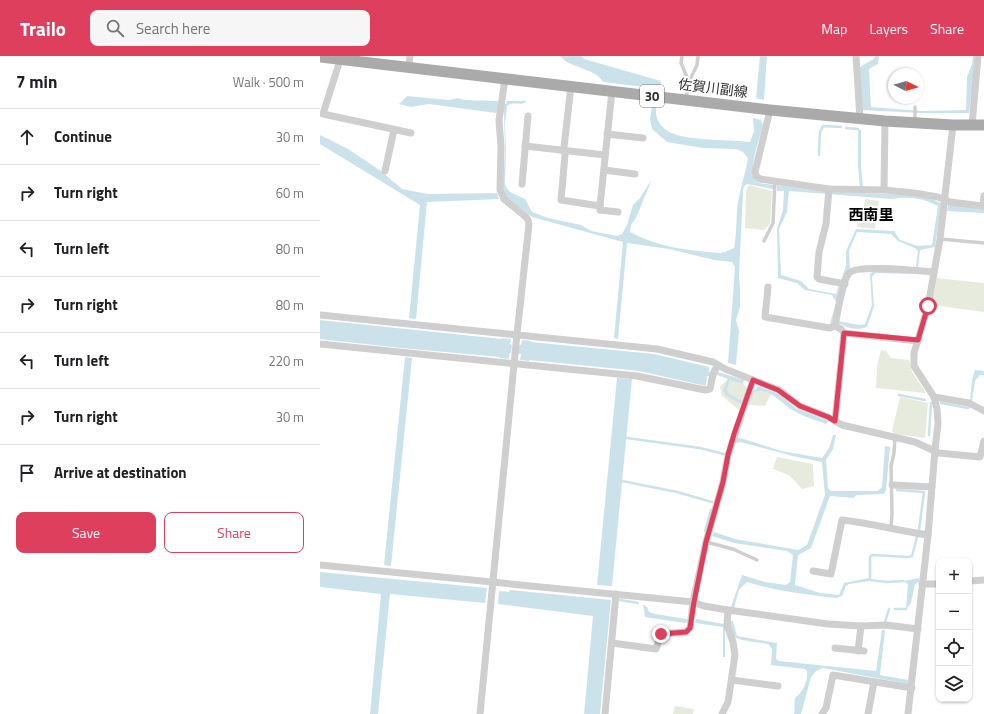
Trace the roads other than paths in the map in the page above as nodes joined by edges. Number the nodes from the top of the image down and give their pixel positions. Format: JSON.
{"nodes":[{"id":1,"x":410,"y":56,"type":"edge"},
{"id":2,"x":682,"y":56,"type":"edge"},
{"id":3,"x":698,"y":56,"type":"edge"},
{"id":4,"x":856,"y":56,"type":"edge"},
{"id":5,"x":320,"y":57,"type":"edge"},
{"id":6,"x":980,"y":58,"type":"edge"},
{"id":7,"x":340,"y":60,"type":"junction"},
{"id":8,"x":409,"y":68,"type":"junction"},
{"id":9,"x":505,"y":78,"type":"junction"},
{"id":10,"x":689,"y":82,"type":"junction"},
{"id":11,"x":571,"y":86,"type":"junction"},
{"id":12,"x":612,"y":91,"type":"junction"},
{"id":13,"x":686,"y":100,"type":"junction"},
{"id":14,"x":915,"y":107,"type":"dead end"},
{"id":15,"x":770,"y":110,"type":"junction"},
{"id":16,"x":528,"y":116,"type":"dead end"},
{"id":17,"x":915,"y":118,"type":"junction"},
{"id":18,"x":860,"y":119,"type":"junction"},
{"id":19,"x":885,"y":121,"type":"junction"},
{"id":20,"x":953,"y":125,"type":"junction"},
{"id":21,"x":972,"y":125,"type":"junction"},
{"id":22,"x":984,"y":125,"type":"edge"},
{"id":23,"x":394,"y":130,"type":"junction"},
{"id":24,"x":411,"y":133,"type":"dead end"},
{"id":25,"x":607,"y":134,"type":"junction"},
{"id":26,"x":643,"y":138,"type":"dead end"},
{"id":27,"x":525,"y":146,"type":"junction"},
{"id":28,"x":565,"y":151,"type":"junction"},
{"id":29,"x":605,"y":155,"type":"junction"},
{"id":30,"x":604,"y":170,"type":"junction"},
{"id":31,"x":386,"y":171,"type":"dead end"},
{"id":32,"x":635,"y":174,"type":"dead end"},
{"id":33,"x":775,"y":181,"type":"junction"},
{"id":34,"x":522,"y":184,"type":"dead end"},
{"id":35,"x":884,"y":190,"type":"junction"},
{"id":36,"x":829,"y":193,"type":"junction"},
{"id":37,"x":984,"y":196,"type":"edge"},
{"id":38,"x":945,"y":199,"type":"junction"},
{"id":39,"x":600,"y":206,"type":"junction"},
{"id":40,"x":983,"y":206,"type":"edge"},
{"id":41,"x":618,"y":212,"type":"dead end"},
{"id":42,"x":940,"y":239,"type":"junction"},
{"id":43,"x":764,"y":241,"type":"dead end"},
{"id":44,"x":984,"y":243,"type":"edge"},
{"id":45,"x":934,"y":272,"type":"junction"},
{"id":46,"x":842,"y":284,"type":"junction"},
{"id":47,"x":768,"y":287,"type":"dead end"},
{"id":48,"x":320,"y":315,"type":"edge"},
{"id":49,"x":835,"y":326,"type":"junction"},
{"id":50,"x":844,"y":333,"type":"junction"},
{"id":51,"x":517,"y":334,"type":"junction"},
{"id":52,"x":918,"y":340,"type":"junction"},
{"id":53,"x":320,"y":344,"type":"edge"},
{"id":54,"x":514,"y":363,"type":"junction"},
{"id":55,"x":715,"y":372,"type":"junction"},
{"id":56,"x":753,"y":380,"type":"junction"},
{"id":57,"x":934,"y":397,"type":"junction"},
{"id":58,"x":984,"y":411,"type":"edge"},
{"id":59,"x":835,"y":421,"type":"junction"},
{"id":60,"x":895,"y":438,"type":"junction"},
{"id":61,"x":984,"y":441,"type":"edge"},
{"id":62,"x":934,"y":450,"type":"junction"},
{"id":63,"x":892,"y":485,"type":"junction"},
{"id":64,"x":932,"y":487,"type":"junction"},
{"id":65,"x":890,"y":529,"type":"junction"},
{"id":66,"x":928,"y":535,"type":"junction"},
{"id":67,"x":706,"y":542,"type":"junction"},
{"id":68,"x":757,"y":560,"type":"dead end"},
{"id":69,"x":320,"y":565,"type":"edge"},
{"id":70,"x":813,"y":571,"type":"dead end"},
{"id":71,"x":984,"y":580,"type":"edge"},
{"id":72,"x":972,"y":581,"type":"edge"},
{"id":73,"x":493,"y":582,"type":"junction"},
{"id":74,"x":922,"y":584,"type":"junction"},
{"id":75,"x":936,"y":584,"type":"edge"},
{"id":76,"x":616,"y":594,"type":"junction"},
{"id":77,"x":694,"y":602,"type":"junction"},
{"id":78,"x":728,"y":610,"type":"junction"},
{"id":79,"x":861,"y":626,"type":"junction"},
{"id":80,"x":918,"y":629,"type":"junction"},
{"id":81,"x":612,"y":643,"type":"junction"},
{"id":82,"x":835,"y":648,"type":"dead end"},
{"id":83,"x":732,"y":680,"type":"junction"},
{"id":84,"x":874,"y":682,"type":"junction"},
{"id":85,"x":778,"y":686,"type":"dead end"},
{"id":86,"x":912,"y":688,"type":"junction"},
{"id":87,"x":480,"y":714,"type":"edge"},
{"id":88,"x":605,"y":714,"type":"edge"},
{"id":89,"x":722,"y":714,"type":"edge"},
{"id":90,"x":822,"y":714,"type":"edge"},
{"id":91,"x":868,"y":714,"type":"edge"},
{"id":92,"x":908,"y":714,"type":"edge"}],
"edges":[{"from":1,"to":8,"type":"street"},
{"from":2,"to":10,"type":"lane"},
{"from":3,"to":10,"type":"lane"},
{"from":4,"to":18,"type":"street"},
{"from":5,"to":7,"type":"main road","name":"佐賀川副線","number":"30"},
{"from":6,"to":21,"type":"street"},
{"from":7,"to":8,"type":"main road","name":"佐賀川副線","number":"30"},
{"from":7,"to":23,"type":"street"},
{"from":8,"to":9,"type":"main road","name":"佐賀川副線","number":"30"},
{"from":9,"to":11,"type":"main road","name":"佐賀川副線","number":"30"},
{"from":9,"to":51,"type":"street"},
{"from":10,"to":13,"type":"lane"},
{"from":11,"to":12,"type":"main road","name":"佐賀川副線","number":"30"},
{"from":11,"to":28,"type":"street"},
{"from":12,"to":13,"type":"main road","name":"佐賀川副線","number":"30"},
{"from":12,"to":25,"type":"street"},
{"from":13,"to":15,"type":"main road","name":"佐賀川副線","number":"30"},
{"from":14,"to":17,"type":"lane"},
{"from":15,"to":18,"type":"main road","name":"佐賀川副線","number":"30"},
{"from":15,"to":33,"type":"street"},
{"from":16,"to":27,"type":"street"},
{"from":17,"to":19,"type":"main road","name":"佐賀川副線","number":"30"},
{"from":17,"to":20,"type":"main road","name":"佐賀川副線","number":"30"},
{"from":18,"to":19,"type":"main road","name":"佐賀川副線","number":"30"},
{"from":19,"to":35,"type":"street"},
{"from":20,"to":21,"type":"main road","name":"佐賀川副線","number":"30"},
{"from":20,"to":38,"type":"street"},
{"from":21,"to":22,"type":"main road","name":"佐賀川副線","number":"30"},
{"from":23,"to":24,"type":"street"},
{"from":23,"to":31,"type":"street"},
{"from":25,"to":26,"type":"street"},
{"from":25,"to":29,"type":"street"},
{"from":27,"to":28,"type":"street"},
{"from":27,"to":34,"type":"street"},
{"from":28,"to":29,"type":"street"},
{"from":28,"to":39,"type":"street"},
{"from":29,"to":30,"type":"street"},
{"from":30,"to":32,"type":"street"},
{"from":30,"to":39,"type":"street"},
{"from":33,"to":36,"type":"street"},
{"from":33,"to":43,"type":"lane"},
{"from":35,"to":36,"type":"street"},
{"from":35,"to":38,"type":"street"},
{"from":36,"to":46,"type":"street"},
{"from":37,"to":40,"type":"street"},
{"from":38,"to":40,"type":"street"},
{"from":38,"to":42,"type":"street"},
{"from":39,"to":41,"type":"street"},
{"from":42,"to":44,"type":"lane"},
{"from":42,"to":45,"type":"street"},
{"from":45,"to":46,"type":"street"},
{"from":45,"to":52,"type":"street"},
{"from":46,"to":49,"type":"street"},
{"from":47,"to":49,"type":"street"},
{"from":48,"to":51,"type":"street"},
{"from":49,"to":50,"type":"street"},
{"from":50,"to":52,"type":"street"},
{"from":50,"to":59,"type":"street"},
{"from":51,"to":54,"type":"street"},
{"from":51,"to":55,"type":"street"},
{"from":52,"to":57,"type":"street"},
{"from":53,"to":54,"type":"street"},
{"from":54,"to":55,"type":"street"},
{"from":54,"to":73,"type":"street"},
{"from":55,"to":56,"type":"street"},
{"from":56,"to":59,"type":"street"},
{"from":56,"to":67,"type":"street"},
{"from":57,"to":58,"type":"street"},
{"from":57,"to":62,"type":"street"},
{"from":59,"to":60,"type":"street"},
{"from":60,"to":62,"type":"street"},
{"from":60,"to":63,"type":"lane"},
{"from":61,"to":62,"type":"street"},
{"from":62,"to":64,"type":"street"},
{"from":63,"to":64,"type":"street"},
{"from":63,"to":65,"type":"lane"},
{"from":64,"to":66,"type":"street"},
{"from":65,"to":66,"type":"street"},
{"from":65,"to":70,"type":"street"},
{"from":66,"to":74,"type":"street"},
{"from":67,"to":68,"type":"lane"},
{"from":67,"to":77,"type":"street"},
{"from":69,"to":73,"type":"street"},
{"from":71,"to":72,"type":"street"},
{"from":73,"to":76,"type":"street"},
{"from":73,"to":87,"type":"street"},
{"from":74,"to":75,"type":"street"},
{"from":74,"to":80,"type":"street"},
{"from":76,"to":77,"type":"street"},
{"from":76,"to":81,"type":"street"},
{"from":77,"to":78,"type":"street"},
{"from":77,"to":81,"type":"street"},
{"from":78,"to":79,"type":"street"},
{"from":78,"to":83,"type":"street"},
{"from":79,"to":80,"type":"street"},
{"from":79,"to":82,"type":"street"},
{"from":80,"to":86,"type":"street"},
{"from":81,"to":88,"type":"street"},
{"from":83,"to":85,"type":"street"},
{"from":83,"to":89,"type":"street"},
{"from":84,"to":86,"type":"street"},
{"from":84,"to":90,"type":"street"},
{"from":84,"to":91,"type":"street"},
{"from":86,"to":92,"type":"street"}]}
